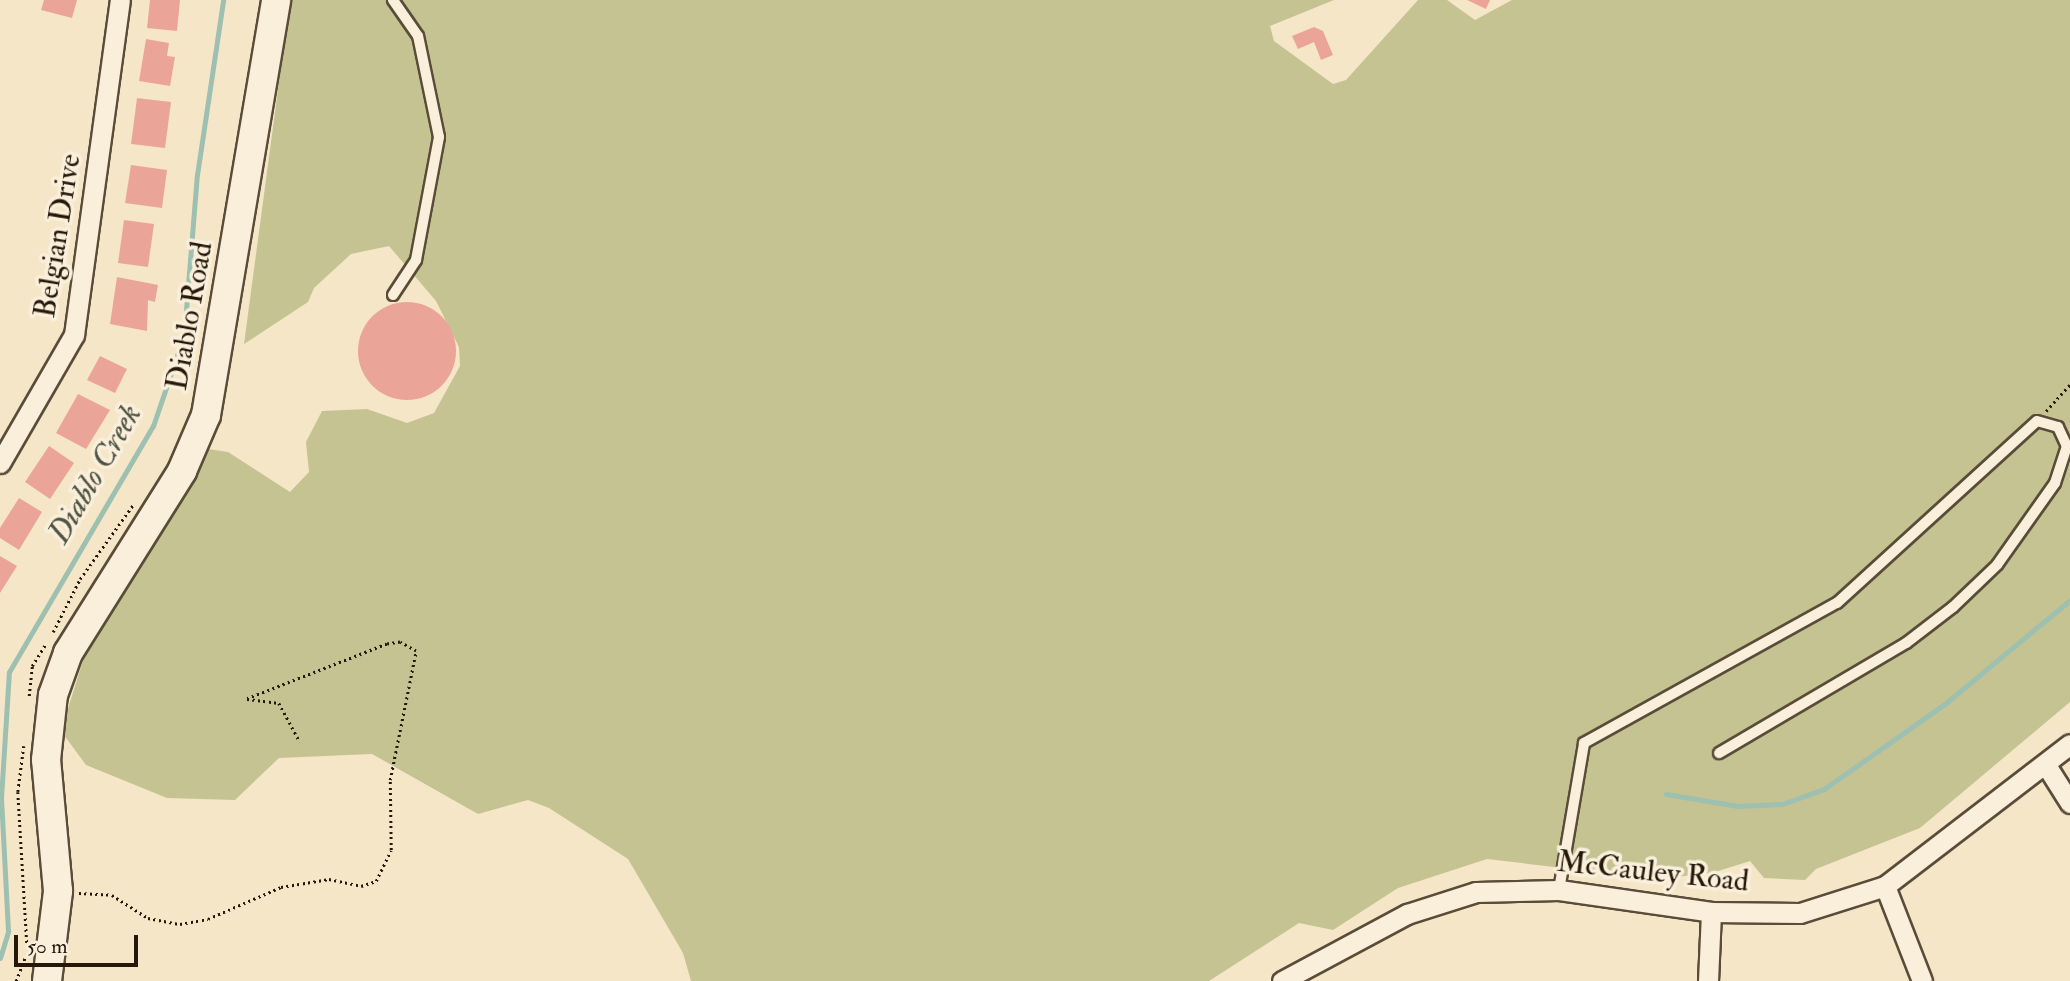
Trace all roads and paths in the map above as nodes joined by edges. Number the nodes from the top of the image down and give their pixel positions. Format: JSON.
{"nodes":[{"id":1,"x":120,"y":0,"type":"edge"},
{"id":2,"x":276,"y":0,"type":"edge"},
{"id":3,"x":393,"y":0,"type":"edge"},
{"id":4,"x":393,"y":295,"type":"dead end"},
{"id":5,"x":2070,"y":384,"type":"edge"},
{"id":6,"x":2037,"y":421,"type":"junction"},
{"id":7,"x":0,"y":463,"type":"edge"},
{"id":8,"x":135,"y":501,"type":"dead end"},
{"id":9,"x":30,"y":698,"type":"dead end"},
{"id":10,"x":30,"y":735,"type":"dead end"},
{"id":11,"x":300,"y":742,"type":"dead end"},
{"id":12,"x":2070,"y":744,"type":"edge"},
{"id":13,"x":1719,"y":753,"type":"dead end"},
{"id":14,"x":2046,"y":765,"type":"junction"},
{"id":15,"x":2070,"y":803,"type":"edge"},
{"id":16,"x":1885,"y":886,"type":"junction"},
{"id":17,"x":1559,"y":890,"type":"junction"},
{"id":18,"x":58,"y":891,"type":"junction"},
{"id":19,"x":1711,"y":912,"type":"junction"},
{"id":20,"x":16,"y":981,"type":"edge"},
{"id":21,"x":47,"y":981,"type":"edge"},
{"id":22,"x":1282,"y":981,"type":"edge"},
{"id":23,"x":1708,"y":981,"type":"edge"},
{"id":24,"x":1922,"y":981,"type":"edge"}],
"edges":[{"from":1,"to":7,"type":"street","name":"Belgian Drive"},
{"from":2,"to":18,"type":"street","name":"Diablo Road"},
{"from":3,"to":4,"type":"lane"},
{"from":5,"to":6,"type":"path"},
{"from":6,"to":13,"type":"lane"},
{"from":6,"to":17,"type":"lane"},
{"from":8,"to":9,"type":"path"},
{"from":10,"to":20,"type":"path"},
{"from":11,"to":18,"type":"path"},
{"from":12,"to":14,"type":"street","name":"McCauley Road"},
{"from":14,"to":15,"type":"street"},
{"from":14,"to":16,"type":"street","name":"McCauley Road"},
{"from":16,"to":19,"type":"street","name":"McCauley Road"},
{"from":16,"to":24,"type":"street"},
{"from":17,"to":19,"type":"street","name":"McCauley Road"},
{"from":17,"to":22,"type":"street","name":"McCauley Road"},
{"from":18,"to":21,"type":"street","name":"Diablo Road"},
{"from":19,"to":23,"type":"street"}]}
